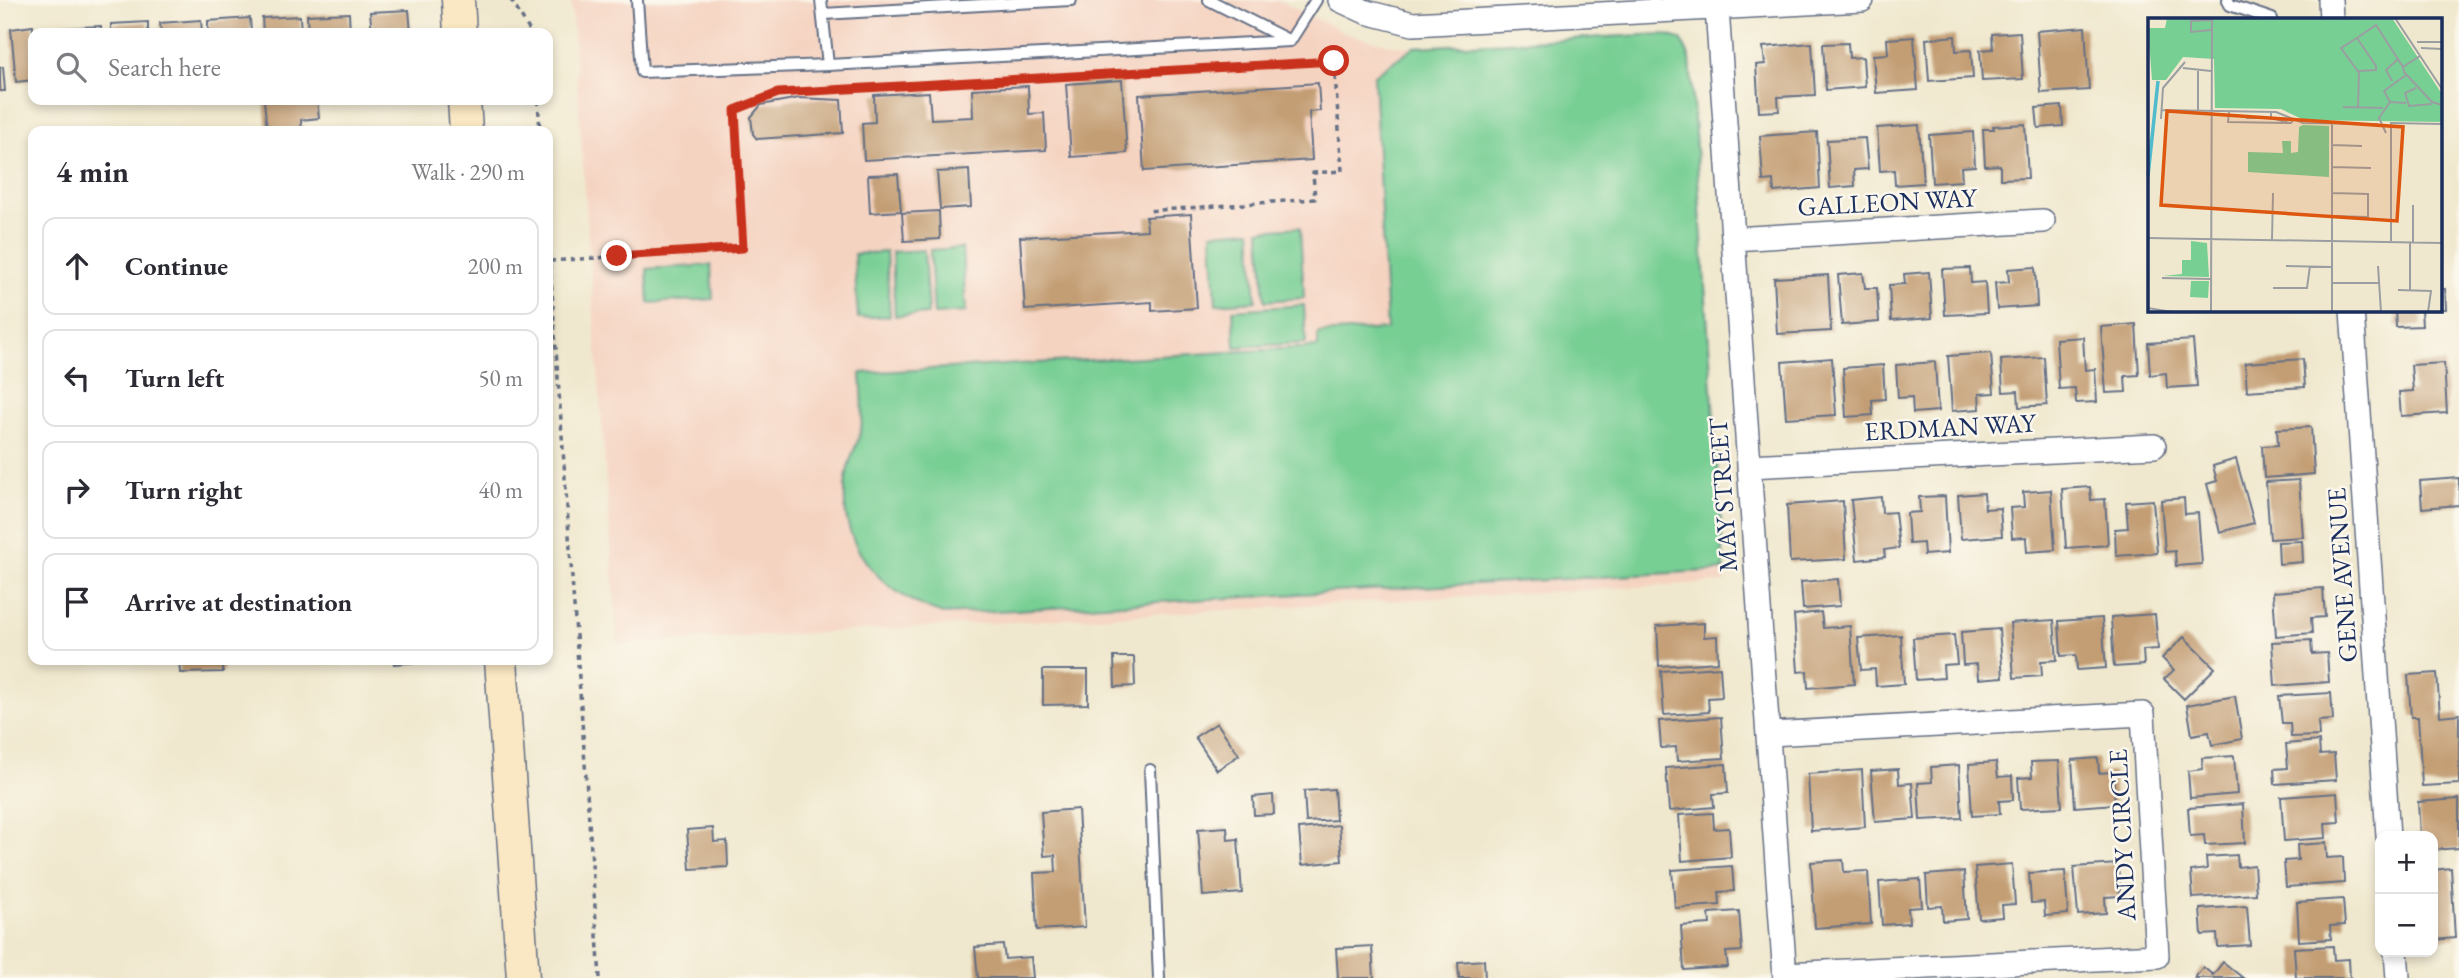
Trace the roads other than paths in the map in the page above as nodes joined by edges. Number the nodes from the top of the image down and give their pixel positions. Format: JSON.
{"nodes":[{"id":1,"x":458,"y":0,"type":"edge"},
{"id":2,"x":637,"y":0,"type":"edge"},
{"id":3,"x":821,"y":0,"type":"edge"},
{"id":4,"x":1071,"y":0,"type":"edge"},
{"id":5,"x":1209,"y":0,"type":"edge"},
{"id":6,"x":1316,"y":0,"type":"edge"},
{"id":7,"x":1340,"y":0,"type":"edge"},
{"id":8,"x":1862,"y":0,"type":"edge"},
{"id":9,"x":2228,"y":0,"type":"edge"},
{"id":10,"x":2330,"y":0,"type":"edge"},
{"id":11,"x":1717,"y":9,"type":"junction"},
{"id":12,"x":823,"y":14,"type":"junction"},
{"id":13,"x":2270,"y":18,"type":"edge"},
{"id":14,"x":2332,"y":18,"type":"edge"},
{"id":15,"x":460,"y":28,"type":"edge"},
{"id":16,"x":1290,"y":41,"type":"junction"},
{"id":17,"x":828,"y":65,"type":"junction"},
{"id":18,"x":464,"y":105,"type":"edge"},
{"id":19,"x":466,"y":126,"type":"edge"},
{"id":20,"x":2043,"y":221,"type":"dead end"},
{"id":21,"x":1733,"y":239,"type":"junction"},
{"id":22,"x":2352,"y":312,"type":"edge"},
{"id":23,"x":2154,"y":446,"type":"dead end"},
{"id":24,"x":1749,"y":466,"type":"junction"},
{"id":25,"x":501,"y":665,"type":"edge"},
{"id":26,"x":1768,"y":734,"type":"junction"},
{"id":27,"x":1150,"y":770,"type":"dead end"},
{"id":28,"x":2388,"y":831,"type":"edge"},
{"id":29,"x":2396,"y":957,"type":"edge"},
{"id":30,"x":1785,"y":976,"type":"edge"},
{"id":31,"x":523,"y":978,"type":"edge"},
{"id":32,"x":1159,"y":978,"type":"edge"},
{"id":33,"x":2398,"y":978,"type":"edge"}],
"edges":[{"from":1,"to":15,"type":"main road"},
{"from":2,"to":17,"type":"lane"},
{"from":3,"to":12,"type":"lane"},
{"from":4,"to":12,"type":"lane"},
{"from":5,"to":16,"type":"lane"},
{"from":6,"to":16,"type":"lane"},
{"from":7,"to":11,"type":"street"},
{"from":8,"to":11,"type":"street"},
{"from":9,"to":13,"type":"lane"},
{"from":10,"to":14,"type":"street"},
{"from":11,"to":21,"type":"street","name":"MAY STREET"},
{"from":12,"to":17,"type":"lane"},
{"from":16,"to":17,"type":"lane"},
{"from":18,"to":19,"type":"main road"},
{"from":20,"to":21,"type":"street","name":"GALLEON WAY"},
{"from":21,"to":24,"type":"street","name":"MAY STREET"},
{"from":22,"to":28,"type":"street","name":"GENE AVENUE"},
{"from":23,"to":24,"type":"street","name":"ERDMAN WAY"},
{"from":24,"to":26,"type":"street","name":"MAY STREET"},
{"from":25,"to":31,"type":"main road"},
{"from":26,"to":30,"type":"street","name":"MAY STREET"},
{"from":26,"to":30,"type":"street","name":"ANDY CIRCLE"},
{"from":27,"to":32,"type":"lane"},
{"from":29,"to":33,"type":"street"}]}
